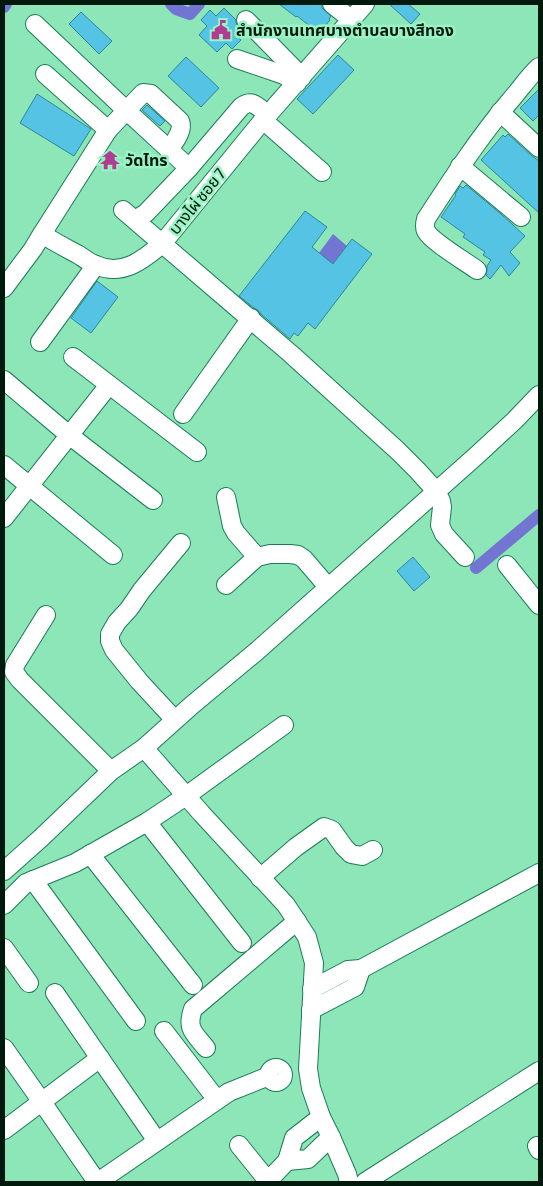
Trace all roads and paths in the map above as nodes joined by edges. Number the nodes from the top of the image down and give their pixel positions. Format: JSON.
{"nodes":[{"id":1,"x":332,"y":4,"type":"edge"},
{"id":2,"x":365,"y":4,"type":"edge"},
{"id":3,"x":246,"y":20,"type":"dead end"},
{"id":4,"x":352,"y":20,"type":"junction"},
{"id":5,"x":35,"y":24,"type":"dead end"},
{"id":6,"x":237,"y":59,"type":"dead end"},
{"id":7,"x":539,"y":67,"type":"edge"},
{"id":8,"x":45,"y":74,"type":"dead end"},
{"id":9,"x":299,"y":80,"type":"junction"},
{"id":10,"x":127,"y":111,"type":"junction"},
{"id":11,"x":500,"y":112,"type":"junction"},
{"id":12,"x":266,"y":117,"type":"junction"},
{"id":13,"x":108,"y":130,"type":"junction"},
{"id":14,"x":208,"y":145,"type":"junction"},
{"id":15,"x":539,"y":148,"type":"edge"},
{"id":16,"x":169,"y":150,"type":"junction"},
{"id":17,"x":228,"y":163,"type":"junction"},
{"id":18,"x":460,"y":166,"type":"junction"},
{"id":19,"x":189,"y":168,"type":"junction"},
{"id":20,"x":322,"y":172,"type":"dead end"},
{"id":21,"x":521,"y":217,"type":"dead end"},
{"id":22,"x":42,"y":234,"type":"junction"},
{"id":23,"x":162,"y":244,"type":"junction"},
{"id":24,"x":96,"y":266,"type":"junction"},
{"id":25,"x":477,"y":270,"type":"dead end"},
{"id":26,"x":4,"y":288,"type":"edge"},
{"id":27,"x":251,"y":318,"type":"junction"},
{"id":28,"x":40,"y":342,"type":"dead end"},
{"id":29,"x":73,"y":357,"type":"dead end"},
{"id":30,"x":4,"y":380,"type":"edge"},
{"id":31,"x":109,"y":385,"type":"junction"},
{"id":32,"x":539,"y":395,"type":"edge"},
{"id":33,"x":183,"y":414,"type":"dead end"},
{"id":34,"x":70,"y":435,"type":"junction"},
{"id":35,"x":197,"y":452,"type":"dead end"},
{"id":36,"x":4,"y":465,"type":"edge"},
{"id":37,"x":29,"y":486,"type":"junction"},
{"id":38,"x":436,"y":491,"type":"junction"},
{"id":39,"x":226,"y":497,"type":"dead end"},
{"id":40,"x":153,"y":500,"type":"dead end"},
{"id":41,"x":4,"y":518,"type":"edge"},
{"id":42,"x":181,"y":543,"type":"dead end"},
{"id":43,"x":113,"y":555,"type":"dead end"},
{"id":44,"x":258,"y":557,"type":"junction"},
{"id":45,"x":465,"y":557,"type":"dead end"},
{"id":46,"x":507,"y":565,"type":"dead end"},
{"id":47,"x":226,"y":585,"type":"dead end"},
{"id":48,"x":328,"y":587,"type":"junction"},
{"id":49,"x":539,"y":605,"type":"edge"},
{"id":50,"x":46,"y":615,"type":"dead end"},
{"id":51,"x":175,"y":720,"type":"junction"},
{"id":52,"x":284,"y":725,"type":"dead end"},
{"id":53,"x":144,"y":748,"type":"junction"},
{"id":54,"x":111,"y":771,"type":"junction"},
{"id":55,"x":186,"y":796,"type":"junction"},
{"id":56,"x":147,"y":822,"type":"junction"},
{"id":57,"x":373,"y":850,"type":"dead end"},
{"id":58,"x":90,"y":854,"type":"junction"},
{"id":59,"x":4,"y":871,"type":"edge"},
{"id":60,"x":539,"y":873,"type":"edge"},
{"id":61,"x":260,"y":878,"type":"junction"},
{"id":62,"x":33,"y":880,"type":"junction"},
{"id":63,"x":4,"y":905,"type":"edge"},
{"id":64,"x":296,"y":921,"type":"junction"},
{"id":65,"x":242,"y":943,"type":"dead end"},
{"id":66,"x":4,"y":948,"type":"edge"},
{"id":67,"x":362,"y":969,"type":"junction"},
{"id":68,"x":29,"y":983,"type":"dead end"},
{"id":69,"x":193,"y":985,"type":"dead end"},
{"id":70,"x":312,"y":989,"type":"junction"},
{"id":71,"x":55,"y":993,"type":"dead end"},
{"id":72,"x":311,"y":1010,"type":"junction"},
{"id":73,"x":136,"y":1021,"type":"dead end"},
{"id":74,"x":164,"y":1031,"type":"dead end"},
{"id":75,"x":4,"y":1048,"type":"edge"},
{"id":76,"x":206,"y":1048,"type":"dead end"},
{"id":77,"x":100,"y":1058,"type":"junction"},
{"id":78,"x":308,"y":1069,"type":"junction"},
{"id":79,"x":539,"y":1071,"type":"edge"},
{"id":80,"x":217,"y":1100,"type":"junction"},
{"id":81,"x":42,"y":1102,"type":"junction"},
{"id":82,"x":321,"y":1117,"type":"junction"},
{"id":83,"x":4,"y":1130,"type":"edge"},
{"id":84,"x":331,"y":1137,"type":"junction"},
{"id":85,"x":157,"y":1141,"type":"junction"},
{"id":86,"x":239,"y":1145,"type":"dead end"},
{"id":87,"x":288,"y":1161,"type":"junction"},
{"id":88,"x":98,"y":1182,"type":"edge"},
{"id":89,"x":268,"y":1182,"type":"edge"},
{"id":90,"x":350,"y":1182,"type":"edge"},
{"id":91,"x":365,"y":1182,"type":"edge"}],
"edges":[{"from":1,"to":4,"type":"street"},
{"from":2,"to":4,"type":"street","name":"บางไผ่ ซอย 7"},
{"from":3,"to":9,"type":"street"},
{"from":4,"to":9,"type":"street","name":"บางไผ่ ซอย 7"},
{"from":5,"to":10,"type":"street"},
{"from":6,"to":9,"type":"street"},
{"from":7,"to":11,"type":"street"},
{"from":8,"to":13,"type":"street"},
{"from":9,"to":12,"type":"street","name":"บางไผ่ ซอย 7"},
{"from":10,"to":13,"type":"street"},
{"from":10,"to":16,"type":"street"},
{"from":10,"to":16,"type":"street"},
{"from":11,"to":15,"type":"street"},
{"from":11,"to":18,"type":"street"},
{"from":12,"to":14,"type":"street"},
{"from":12,"to":17,"type":"street","name":"บางไผ่ ซอย 7"},
{"from":12,"to":20,"type":"street"},
{"from":13,"to":22,"type":"street"},
{"from":14,"to":17,"type":"street"},
{"from":14,"to":19,"type":"street"},
{"from":16,"to":19,"type":"street"},
{"from":17,"to":23,"type":"street","name":"บางไผ่ ซอย 7"},
{"from":18,"to":21,"type":"street"},
{"from":18,"to":25,"type":"street"},
{"from":19,"to":23,"type":"street"},
{"from":22,"to":24,"type":"street","name":"บางไผ่ ซอย 7"},
{"from":22,"to":26,"type":"street"},
{"from":23,"to":24,"type":"street","name":"บางไผ่ ซอย 7"},
{"from":23,"to":27,"type":"street"},
{"from":24,"to":28,"type":"street"},
{"from":27,"to":33,"type":"street"},
{"from":27,"to":38,"type":"street"},
{"from":29,"to":31,"type":"street"},
{"from":30,"to":34,"type":"street"},
{"from":31,"to":34,"type":"street"},
{"from":31,"to":35,"type":"street"},
{"from":32,"to":38,"type":"street"},
{"from":34,"to":37,"type":"street"},
{"from":34,"to":40,"type":"street"},
{"from":36,"to":37,"type":"street"},
{"from":37,"to":41,"type":"street"},
{"from":37,"to":43,"type":"street"},
{"from":38,"to":45,"type":"street"},
{"from":38,"to":48,"type":"street"},
{"from":39,"to":44,"type":"street"},
{"from":42,"to":51,"type":"street"},
{"from":44,"to":47,"type":"street"},
{"from":44,"to":48,"type":"street"},
{"from":46,"to":49,"type":"street"},
{"from":48,"to":51,"type":"street"},
{"from":50,"to":54,"type":"street"},
{"from":51,"to":53,"type":"street"},
{"from":52,"to":55,"type":"street"},
{"from":53,"to":54,"type":"street"},
{"from":53,"to":55,"type":"street"},
{"from":54,"to":59,"type":"street"},
{"from":55,"to":56,"type":"street"},
{"from":55,"to":61,"type":"street"},
{"from":56,"to":58,"type":"street"},
{"from":56,"to":65,"type":"street"},
{"from":57,"to":61,"type":"street"},
{"from":58,"to":62,"type":"street"},
{"from":58,"to":69,"type":"street"},
{"from":60,"to":67,"type":"street"},
{"from":61,"to":64,"type":"street"},
{"from":62,"to":63,"type":"street"},
{"from":62,"to":73,"type":"street"},
{"from":64,"to":70,"type":"street"},
{"from":64,"to":76,"type":"street"},
{"from":66,"to":68,"type":"street"},
{"from":67,"to":70,"type":"street"},
{"from":67,"to":72,"type":"street"},
{"from":70,"to":72,"type":"street"},
{"from":71,"to":77,"type":"street"},
{"from":72,"to":78,"type":"street"},
{"from":74,"to":80,"type":"street"},
{"from":75,"to":81,"type":"street"},
{"from":77,"to":81,"type":"street"},
{"from":77,"to":85,"type":"street"},
{"from":78,"to":80,"type":"street"},
{"from":78,"to":82,"type":"street"},
{"from":79,"to":91,"type":"street"},
{"from":80,"to":85,"type":"street"},
{"from":81,"to":83,"type":"street"},
{"from":81,"to":88,"type":"street"},
{"from":82,"to":84,"type":"street"},
{"from":82,"to":87,"type":"street"},
{"from":84,"to":87,"type":"street"},
{"from":84,"to":90,"type":"street"},
{"from":85,"to":88,"type":"street"},
{"from":86,"to":89,"type":"street"},
{"from":87,"to":89,"type":"street"}]}
